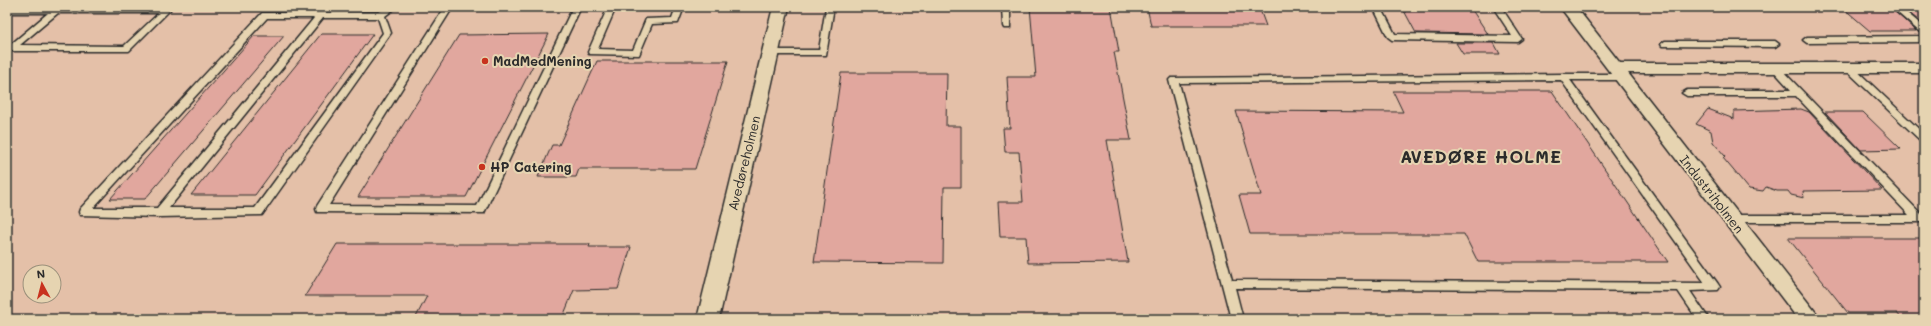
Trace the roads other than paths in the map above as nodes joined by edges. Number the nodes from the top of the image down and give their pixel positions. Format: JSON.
{"nodes":[{"id":1,"x":393,"y":7,"type":"edge"},
{"id":2,"x":449,"y":7,"type":"edge"},
{"id":3,"x":577,"y":7,"type":"edge"},
{"id":4,"x":612,"y":7,"type":"edge"},
{"id":5,"x":680,"y":7,"type":"edge"},
{"id":6,"x":781,"y":7,"type":"edge"},
{"id":7,"x":830,"y":7,"type":"edge"},
{"id":8,"x":1006,"y":7,"type":"edge"},
{"id":9,"x":1377,"y":7,"type":"edge"},
{"id":10,"x":1497,"y":7,"type":"edge"},
{"id":11,"x":1568,"y":7,"type":"edge"},
{"id":12,"x":1895,"y":7,"type":"edge"},
{"id":13,"x":7,"y":10,"type":"edge"},
{"id":14,"x":56,"y":10,"type":"junction"},
{"id":15,"x":321,"y":15,"type":"junction"},
{"id":16,"x":381,"y":15,"type":"junction"},
{"id":17,"x":1007,"y":26,"type":"dead end"},
{"id":18,"x":1924,"y":31,"type":"edge"},
{"id":19,"x":1924,"y":39,"type":"edge"},
{"id":20,"x":1807,"y":40,"type":"dead end"},
{"id":21,"x":1665,"y":44,"type":"dead end"},
{"id":22,"x":1775,"y":44,"type":"dead end"},
{"id":23,"x":770,"y":53,"type":"junction"},
{"id":24,"x":1774,"y":68,"type":"junction"},
{"id":25,"x":1849,"y":68,"type":"junction"},
{"id":26,"x":1924,"y":68,"type":"edge"},
{"id":27,"x":1618,"y":73,"type":"junction"},
{"id":28,"x":1563,"y":78,"type":"junction"},
{"id":29,"x":1798,"y":92,"type":"junction"},
{"id":30,"x":1687,"y":93,"type":"dead end"},
{"id":31,"x":1924,"y":139,"type":"edge"},
{"id":32,"x":159,"y":213,"type":"junction"},
{"id":33,"x":1732,"y":219,"type":"junction"},
{"id":34,"x":1228,"y":284,"type":"junction"},
{"id":35,"x":1681,"y":287,"type":"junction"},
{"id":36,"x":708,"y":319,"type":"edge"},
{"id":37,"x":1237,"y":319,"type":"edge"},
{"id":38,"x":1703,"y":319,"type":"edge"},
{"id":39,"x":1810,"y":319,"type":"edge"}],
"edges":[{"from":1,"to":16,"type":"lane"},
{"from":2,"to":3,"type":"lane"},
{"from":4,"to":5,"type":"lane"},
{"from":6,"to":23,"type":"street","name":"Avedøreholmen"},
{"from":7,"to":23,"type":"lane"},
{"from":8,"to":17,"type":"lane"},
{"from":9,"to":10,"type":"lane"},
{"from":11,"to":27,"type":"street","name":"Industriholmen"},
{"from":12,"to":18,"type":"lane"},
{"from":13,"to":14,"type":"lane"},
{"from":14,"to":14,"type":"lane"},
{"from":15,"to":16,"type":"lane"},
{"from":15,"to":32,"type":"lane"},
{"from":15,"to":32,"type":"lane"},
{"from":16,"to":32,"type":"lane"},
{"from":19,"to":20,"type":"lane"},
{"from":21,"to":22,"type":"lane"},
{"from":23,"to":36,"type":"street","name":"Avedøreholmen"},
{"from":24,"to":25,"type":"street"},
{"from":24,"to":27,"type":"street"},
{"from":24,"to":29,"type":"lane"},
{"from":25,"to":26,"type":"street"},
{"from":25,"to":31,"type":"lane"},
{"from":27,"to":28,"type":"lane"},
{"from":27,"to":33,"type":"street","name":"Industriholmen"},
{"from":28,"to":34,"type":"lane"},
{"from":28,"to":35,"type":"lane"},
{"from":29,"to":30,"type":"lane"},
{"from":29,"to":33,"type":"lane"},
{"from":33,"to":39,"type":"street","name":"Industriholmen"},
{"from":34,"to":35,"type":"lane"},
{"from":34,"to":37,"type":"lane"},
{"from":35,"to":38,"type":"lane"}]}
